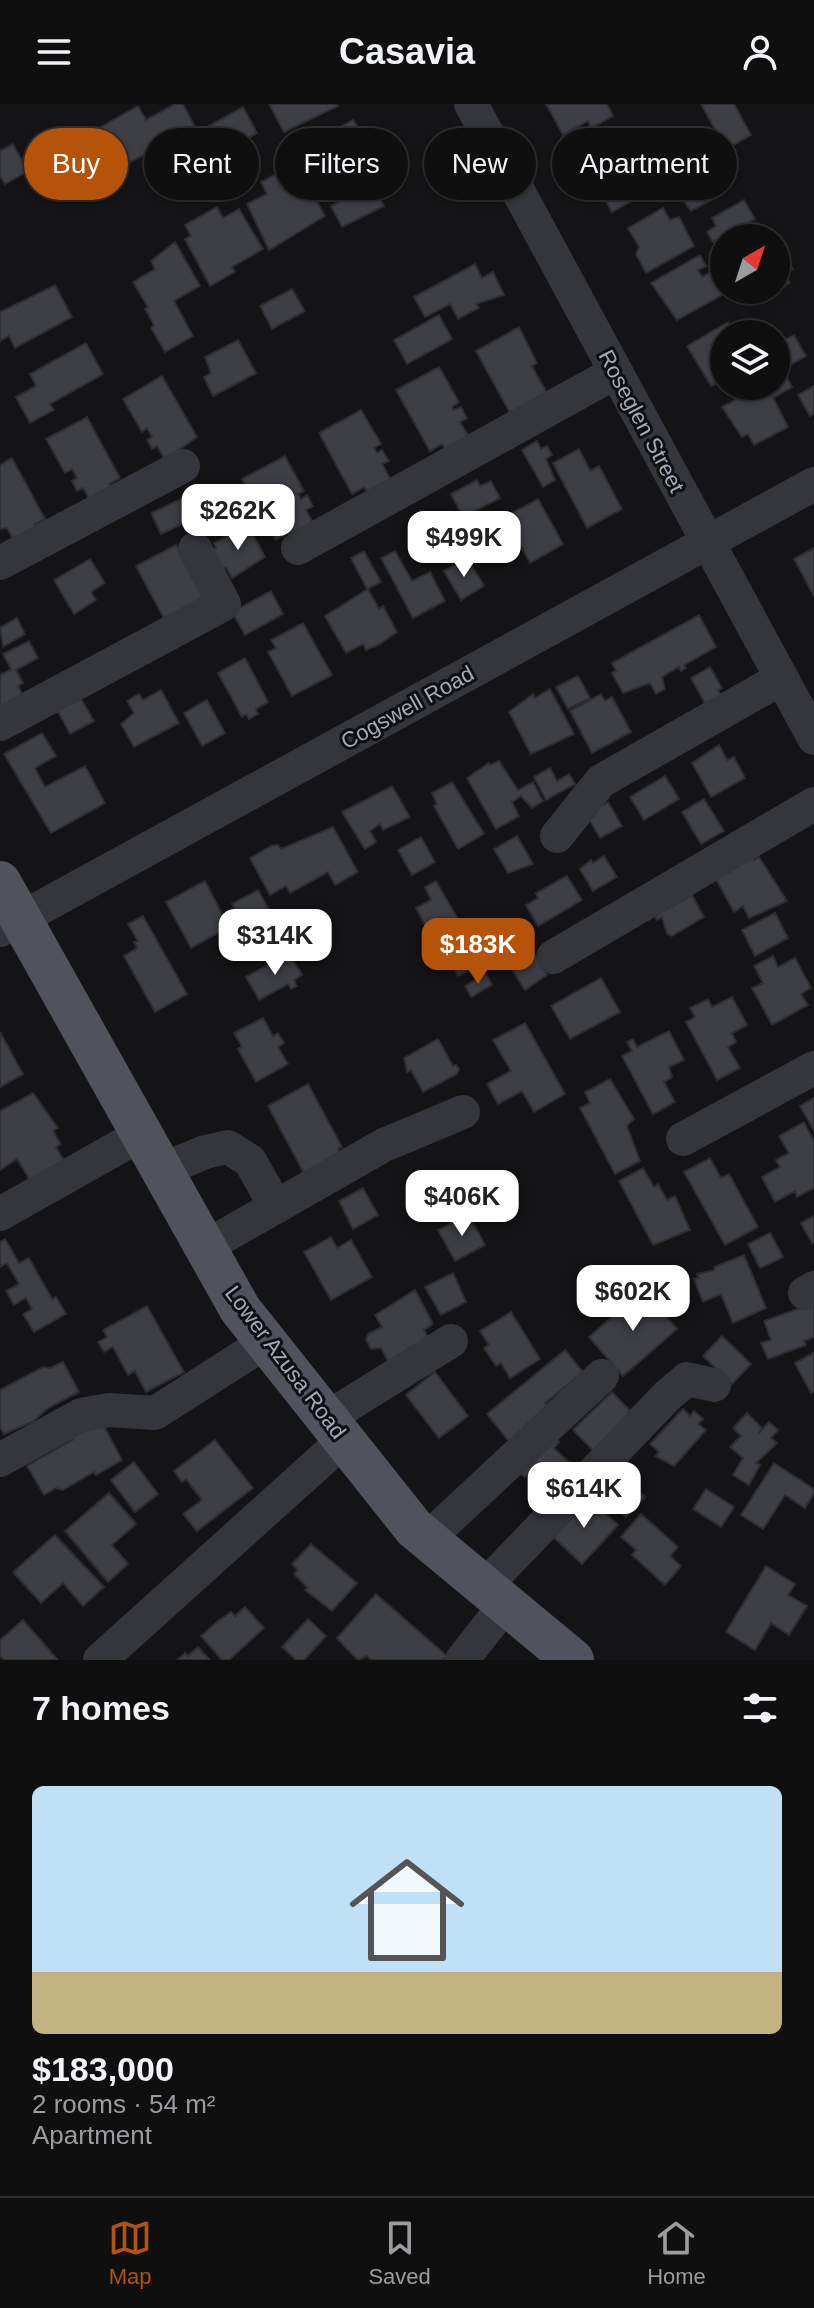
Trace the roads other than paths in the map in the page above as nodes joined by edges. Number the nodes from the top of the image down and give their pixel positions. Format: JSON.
{"nodes":[{"id":1,"x":471,"y":104,"type":"edge"},
{"id":2,"x":616,"y":372,"type":"junction"},
{"id":3,"x":183,"y":466,"type":"dead end"},
{"id":4,"x":814,"y":484,"type":"edge"},
{"id":5,"x":708,"y":542,"type":"junction"},
{"id":6,"x":298,"y":548,"type":"dead end"},
{"id":7,"x":195,"y":549,"type":"dead end"},
{"id":8,"x":0,"y":563,"type":"edge"},
{"id":9,"x":782,"y":678,"type":"junction"},
{"id":10,"x":0,"y":724,"type":"edge"},
{"id":11,"x":814,"y":738,"type":"edge"},
{"id":12,"x":814,"y":804,"type":"edge"},
{"id":13,"x":557,"y":836,"type":"dead end"},
{"id":14,"x":0,"y":882,"type":"edge"},
{"id":15,"x":10,"y":924,"type":"edge"},
{"id":16,"x":553,"y":957,"type":"dead end"},
{"id":17,"x":814,"y":1068,"type":"edge"},
{"id":18,"x":463,"y":1112,"type":"dead end"},
{"id":19,"x":142,"y":1134,"type":"junction"},
{"id":20,"x":683,"y":1139,"type":"dead end"},
{"id":21,"x":162,"y":1170,"type":"junction"},
{"id":22,"x":276,"y":1207,"type":"junction"},
{"id":23,"x":0,"y":1214,"type":"edge"},
{"id":24,"x":205,"y":1247,"type":"junction"},
{"id":25,"x":451,"y":1341,"type":"dead end"},
{"id":26,"x":266,"y":1342,"type":"junction"},
{"id":27,"x":602,"y":1376,"type":"dead end"},
{"id":28,"x":714,"y":1385,"type":"dead end"},
{"id":29,"x":335,"y":1429,"type":"junction"},
{"id":30,"x":0,"y":1460,"type":"edge"},
{"id":31,"x":427,"y":1539,"type":"junction"},
{"id":32,"x":495,"y":1596,"type":"junction"},
{"id":33,"x":100,"y":1660,"type":"edge"},
{"id":34,"x":462,"y":1660,"type":"edge"},
{"id":35,"x":573,"y":1660,"type":"edge"}],
"edges":[{"from":1,"to":2,"type":"street","name":"Roseglen Street"},
{"from":2,"to":5,"type":"street","name":"Roseglen Street"},
{"from":2,"to":6,"type":"street"},
{"from":3,"to":8,"type":"street"},
{"from":4,"to":5,"type":"street","name":"Cogswell Road"},
{"from":5,"to":9,"type":"street","name":"Roseglen Street"},
{"from":5,"to":15,"type":"street","name":"Cogswell Road"},
{"from":7,"to":10,"type":"street"},
{"from":9,"to":11,"type":"street","name":"Roseglen Street"},
{"from":9,"to":13,"type":"street"},
{"from":12,"to":16,"type":"street"},
{"from":14,"to":15,"type":"main road","name":"Lower Azusa Road"},
{"from":15,"to":19,"type":"main road","name":"Lower Azusa Road"},
{"from":17,"to":20,"type":"street"},
{"from":18,"to":22,"type":"street"},
{"from":19,"to":21,"type":"main road","name":"Lower Azusa Road"},
{"from":19,"to":23,"type":"street"},
{"from":21,"to":22,"type":"street"},
{"from":21,"to":24,"type":"main road","name":"Lower Azusa Road"},
{"from":22,"to":24,"type":"street"},
{"from":24,"to":26,"type":"main road","name":"Lower Azusa Road"},
{"from":25,"to":29,"type":"street"},
{"from":26,"to":29,"type":"main road","name":"Lower Azusa Road"},
{"from":26,"to":30,"type":"street"},
{"from":27,"to":31,"type":"street"},
{"from":28,"to":32,"type":"street"},
{"from":29,"to":31,"type":"main road","name":"Lower Azusa Road"},
{"from":29,"to":33,"type":"street"},
{"from":31,"to":32,"type":"main road","name":"Lower Azusa Road"},
{"from":32,"to":34,"type":"street"},
{"from":32,"to":35,"type":"main road","name":"Lower Azusa Road"}]}
